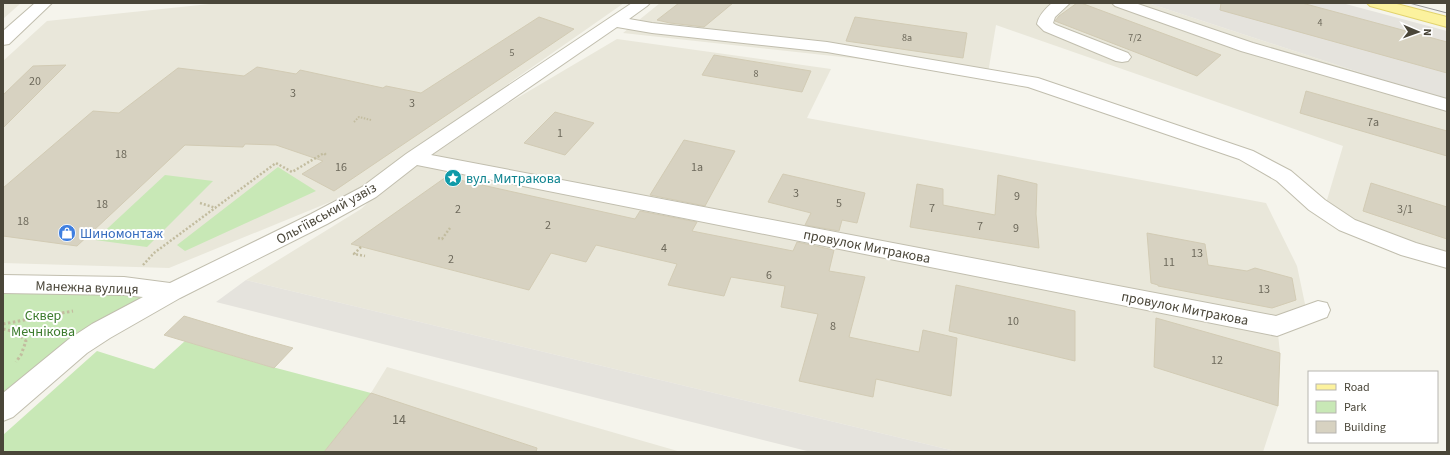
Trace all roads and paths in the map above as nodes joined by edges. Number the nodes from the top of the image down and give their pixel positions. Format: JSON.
{"nodes":[{"id":1,"x":44,"y":3,"type":"edge"},
{"id":2,"x":642,"y":3,"type":"edge"},
{"id":3,"x":1062,"y":3,"type":"edge"},
{"id":4,"x":1120,"y":3,"type":"edge"},
{"id":5,"x":1375,"y":3,"type":"edge"},
{"id":6,"x":617,"y":22,"type":"junction"},
{"id":7,"x":1447,"y":22,"type":"edge"},
{"id":8,"x":3,"y":40,"type":"edge"},
{"id":9,"x":1122,"y":57,"type":"dead end"},
{"id":10,"x":1447,"y":105,"type":"edge"},
{"id":11,"x":371,"y":120,"type":"dead end"},
{"id":12,"x":354,"y":122,"type":"dead end"},
{"id":13,"x":327,"y":156,"type":"dead end"},
{"id":14,"x":413,"y":158,"type":"junction"},
{"id":15,"x":200,"y":203,"type":"dead end"},
{"id":16,"x":216,"y":208,"type":"junction"},
{"id":17,"x":450,"y":228,"type":"dead end"},
{"id":18,"x":438,"y":238,"type":"dead end"},
{"id":19,"x":361,"y":247,"type":"dead end"},
{"id":20,"x":365,"y":256,"type":"dead end"},
{"id":21,"x":1447,"y":260,"type":"edge"},
{"id":22,"x":3,"y":284,"type":"edge"},
{"id":23,"x":124,"y":286,"type":"junction"},
{"id":24,"x":172,"y":292,"type":"junction"},
{"id":25,"x":1318,"y":310,"type":"dead end"},
{"id":26,"x":3,"y":329,"type":"edge"},
{"id":27,"x":14,"y":364,"type":"dead end"},
{"id":28,"x":3,"y":409,"type":"edge"}],
"edges":[{"from":1,"to":8,"type":"street"},
{"from":2,"to":6,"type":"street","name":"Ольгіївський узвіз"},
{"from":3,"to":9,"type":"street"},
{"from":4,"to":10,"type":"street"},
{"from":5,"to":7,"type":"main road"},
{"from":6,"to":14,"type":"street","name":"Ольгіївський узвіз"},
{"from":6,"to":21,"type":"street"},
{"from":11,"to":12,"type":"path"},
{"from":13,"to":16,"type":"path"},
{"from":14,"to":24,"type":"street","name":"Ольгіївський узвіз"},
{"from":14,"to":25,"type":"street","name":"провулок Митракова"},
{"from":15,"to":16,"type":"path"},
{"from":16,"to":23,"type":"path"},
{"from":17,"to":18,"type":"path"},
{"from":19,"to":20,"type":"path"},
{"from":22,"to":23,"type":"street","name":"Манежна вулиця"},
{"from":23,"to":24,"type":"street","name":"Манежна вулиця"},
{"from":24,"to":28,"type":"street","name":"Ольгіївський узвіз"},
{"from":26,"to":27,"type":"path"}]}
